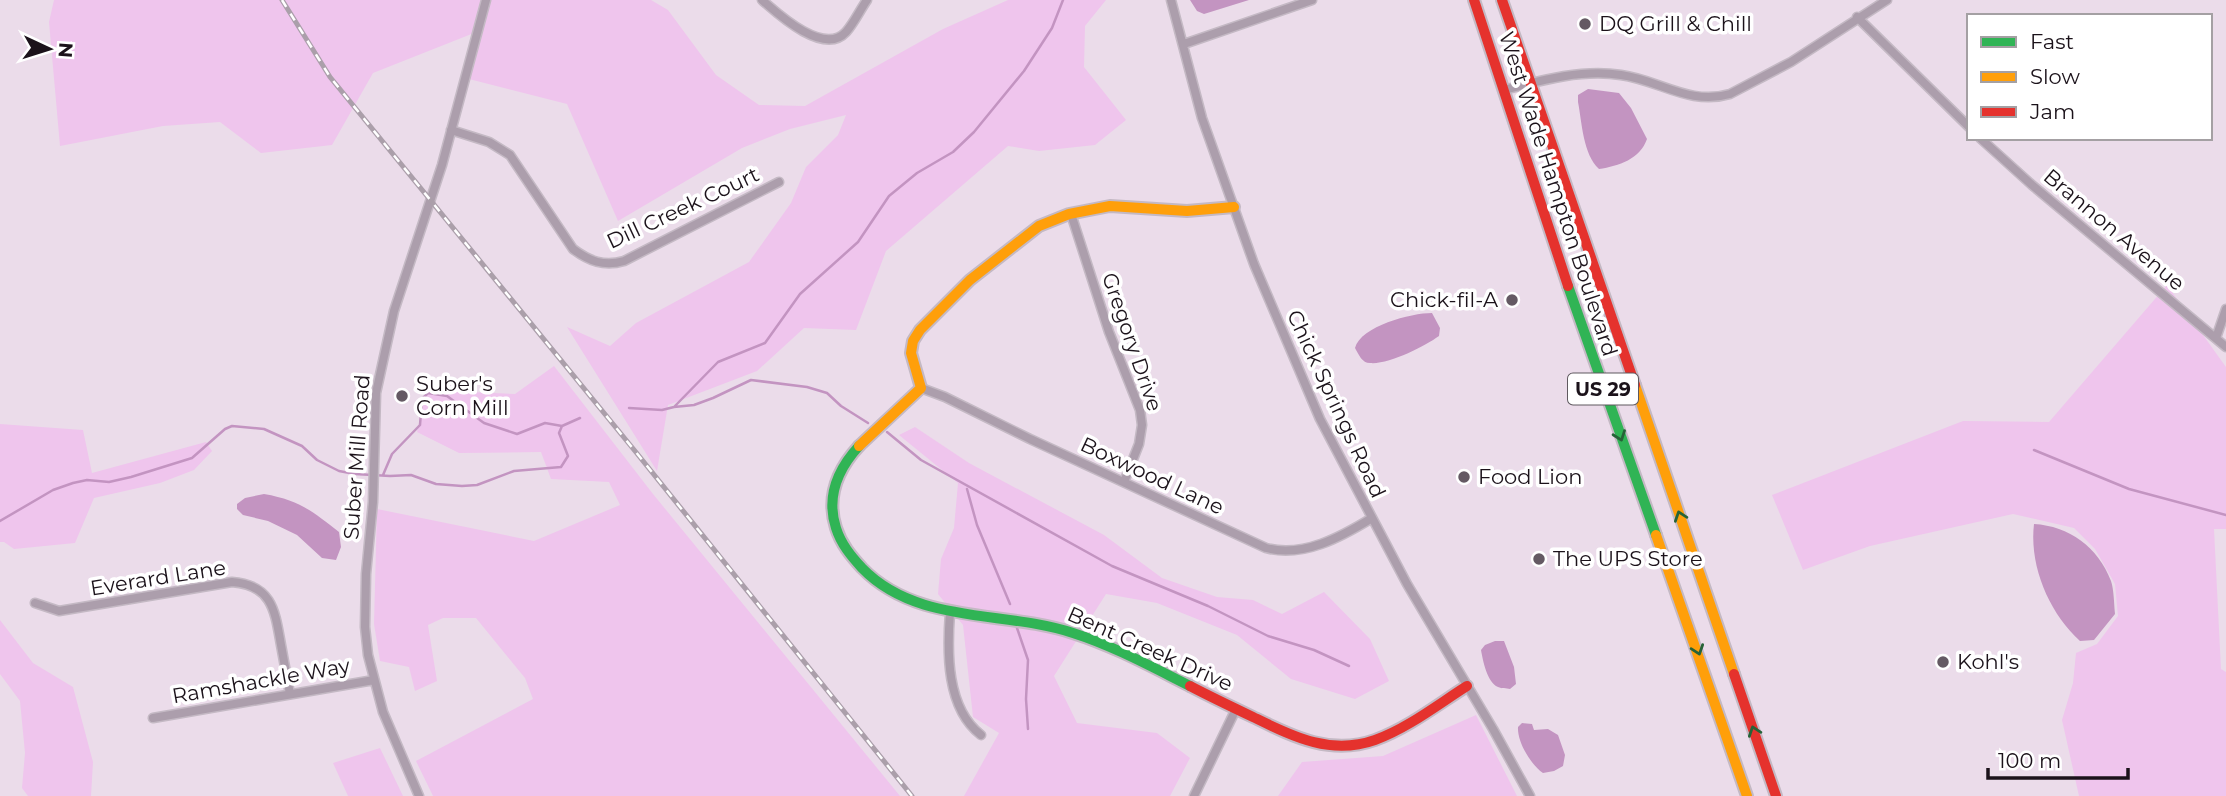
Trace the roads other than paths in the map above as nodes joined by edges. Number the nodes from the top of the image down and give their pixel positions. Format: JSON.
{"nodes":[{"id":1,"x":486,"y":0,"type":"edge"},
{"id":2,"x":762,"y":0,"type":"edge"},
{"id":3,"x":867,"y":0,"type":"edge"},
{"id":4,"x":1171,"y":0,"type":"edge"},
{"id":5,"x":1312,"y":0,"type":"edge"},
{"id":6,"x":1474,"y":0,"type":"edge"},
{"id":7,"x":1502,"y":0,"type":"edge"},
{"id":8,"x":1887,"y":0,"type":"edge"},
{"id":9,"x":1857,"y":17,"type":"junction"},
{"id":10,"x":1184,"y":44,"type":"junction"},
{"id":11,"x":1531,"y":83,"type":"junction"},
{"id":12,"x":1504,"y":90,"type":"junction"},
{"id":13,"x":1967,"y":125,"type":"edge"},
{"id":14,"x":451,"y":130,"type":"junction"},
{"id":15,"x":1982,"y":140,"type":"edge"},
{"id":16,"x":779,"y":182,"type":"dead end"},
{"id":17,"x":1234,"y":207,"type":"junction"},
{"id":18,"x":1071,"y":214,"type":"junction"},
{"id":19,"x":2226,"y":309,"type":"edge"},
{"id":20,"x":2216,"y":338,"type":"junction"},
{"id":21,"x":2226,"y":346,"type":"edge"},
{"id":22,"x":921,"y":388,"type":"junction"},
{"id":23,"x":1124,"y":482,"type":"junction"},
{"id":24,"x":1372,"y":519,"type":"junction"},
{"id":25,"x":35,"y":603,"type":"dead end"},
{"id":26,"x":950,"y":611,"type":"junction"},
{"id":27,"x":374,"y":680,"type":"junction"},
{"id":28,"x":1467,"y":686,"type":"junction"},
{"id":29,"x":290,"y":694,"type":"junction"},
{"id":30,"x":1236,"y":709,"type":"junction"},
{"id":31,"x":153,"y":718,"type":"dead end"},
{"id":32,"x":981,"y":735,"type":"dead end"},
{"id":33,"x":419,"y":796,"type":"edge"},
{"id":34,"x":1194,"y":796,"type":"edge"},
{"id":35,"x":1530,"y":796,"type":"edge"},
{"id":36,"x":1747,"y":796,"type":"edge"},
{"id":37,"x":1776,"y":796,"type":"edge"}],
"edges":[{"from":1,"to":14,"type":"street","name":"Suber Mill Road"},
{"from":2,"to":3,"type":"street"},
{"from":4,"to":10,"type":"street","name":"Chick Springs Road"},
{"from":5,"to":10,"type":"street"},
{"from":6,"to":12,"type":"main road","name":"West Wade Hampton Boulevard","number":"US 29"},
{"from":7,"to":11,"type":"main road","name":"West Wade Hampton Boulevard","number":"US 29"},
{"from":8,"to":9,"type":"street"},
{"from":9,"to":11,"type":"street"},
{"from":9,"to":13,"type":"street"},
{"from":10,"to":17,"type":"street","name":"Chick Springs Road"},
{"from":11,"to":12,"type":"street"},
{"from":37,"to":11,"type":"main road","name":"West Wade Hampton Boulevard","number":"US 29","one_way":true},
{"from":12,"to":36,"type":"main road","name":"West Wade Hampton Boulevard","number":"US 29","one_way":true},
{"from":14,"to":16,"type":"street","name":"Dill Creek Court"},
{"from":14,"to":27,"type":"street","name":"Suber Mill Road"},
{"from":15,"to":20,"type":"street","name":"Brannon Avenue"},
{"from":17,"to":18,"type":"main road"},
{"from":17,"to":24,"type":"street","name":"Chick Springs Road"},
{"from":18,"to":22,"type":"main road"},
{"from":18,"to":23,"type":"street","name":"Gregory Drive"},
{"from":19,"to":20,"type":"street"},
{"from":20,"to":21,"type":"street","name":"Brannon Avenue"},
{"from":22,"to":23,"type":"street","name":"Boxwood Lane"},
{"from":22,"to":26,"type":"main road","name":"Bent Creek Drive"},
{"from":23,"to":24,"type":"street","name":"Boxwood Lane"},
{"from":24,"to":28,"type":"street","name":"Chick Springs Road"},
{"from":25,"to":29,"type":"street","name":"Everard Lane"},
{"from":26,"to":30,"type":"main road","name":"Bent Creek Drive"},
{"from":26,"to":32,"type":"street"},
{"from":27,"to":29,"type":"street","name":"Ramshackle Way"},
{"from":27,"to":33,"type":"street","name":"Suber Mill Road"},
{"from":28,"to":30,"type":"main road","name":"Bent Creek Drive"},
{"from":28,"to":35,"type":"street","name":"Chick Springs Road"},
{"from":29,"to":31,"type":"street","name":"Ramshackle Way"},
{"from":30,"to":34,"type":"street"}]}
